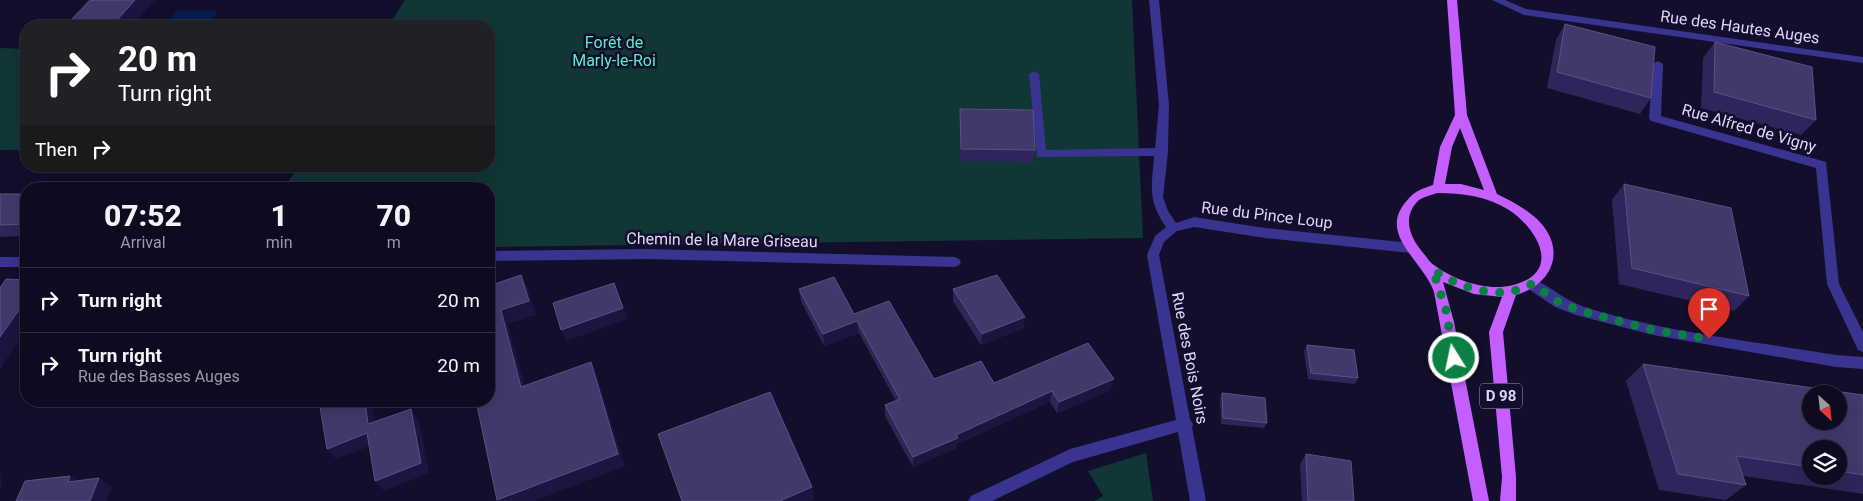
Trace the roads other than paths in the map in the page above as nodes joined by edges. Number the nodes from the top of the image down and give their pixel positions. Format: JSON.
{"nodes":[{"id":1,"x":1154,"y":0,"type":"edge"},
{"id":2,"x":1452,"y":0,"type":"edge"},
{"id":3,"x":1496,"y":0,"type":"edge"},
{"id":4,"x":1863,"y":60,"type":"edge"},
{"id":5,"x":1658,"y":64,"type":"dead end"},
{"id":6,"x":1034,"y":74,"type":"dead end"},
{"id":7,"x":1460,"y":115,"type":"junction"},
{"id":8,"x":1162,"y":152,"type":"junction"},
{"id":9,"x":1438,"y":188,"type":"junction"},
{"id":10,"x":1492,"y":196,"type":"junction"},
{"id":11,"x":1173,"y":228,"type":"junction"},
{"id":12,"x":1410,"y":248,"type":"junction"},
{"id":13,"x":495,"y":256,"type":"edge"},
{"id":14,"x":0,"y":262,"type":"edge"},
{"id":15,"x":20,"y":262,"type":"edge"},
{"id":16,"x":955,"y":262,"type":"dead end"},
{"id":17,"x":1433,"y":270,"type":"junction"},
{"id":18,"x":1532,"y":284,"type":"junction"},
{"id":19,"x":1510,"y":292,"type":"junction"},
{"id":20,"x":1863,"y":346,"type":"edge"},
{"id":21,"x":1863,"y":363,"type":"edge"},
{"id":22,"x":1186,"y":424,"type":"junction"},
{"id":23,"x":976,"y":501,"type":"edge"},
{"id":24,"x":1198,"y":501,"type":"edge"},
{"id":25,"x":1480,"y":501,"type":"edge"},
{"id":26,"x":1508,"y":501,"type":"edge"}],
"edges":[{"from":1,"to":8,"type":"street"},
{"from":2,"to":7,"type":"main road"},
{"from":3,"to":4,"type":"street","name":"Rue des Hautes Auges"},
{"from":5,"to":20,"type":"street","name":"Rue Alfred de Vigny"},
{"from":6,"to":8,"type":"street"},
{"from":7,"to":9,"type":"main road"},
{"from":7,"to":10,"type":"main road"},
{"from":8,"to":11,"type":"street"},
{"from":9,"to":10,"type":"main road"},
{"from":9,"to":12,"type":"main road"},
{"from":10,"to":18,"type":"main road"},
{"from":11,"to":12,"type":"street","name":"Rue du Pince Loup"},
{"from":11,"to":22,"type":"street","name":"Rue des Bois Noirs"},
{"from":12,"to":17,"type":"main road"},
{"from":13,"to":16,"type":"street","name":"Chemin de la Mare Griseau"},
{"from":14,"to":15,"type":"street"},
{"from":17,"to":19,"type":"main road"},
{"from":17,"to":25,"type":"main road","number":"D 98"},
{"from":18,"to":19,"type":"main road"},
{"from":18,"to":21,"type":"street"},
{"from":19,"to":26,"type":"main road","number":"D 98"},
{"from":22,"to":23,"type":"street"},
{"from":22,"to":24,"type":"street","name":"Rue des Bois Noirs"}]}
